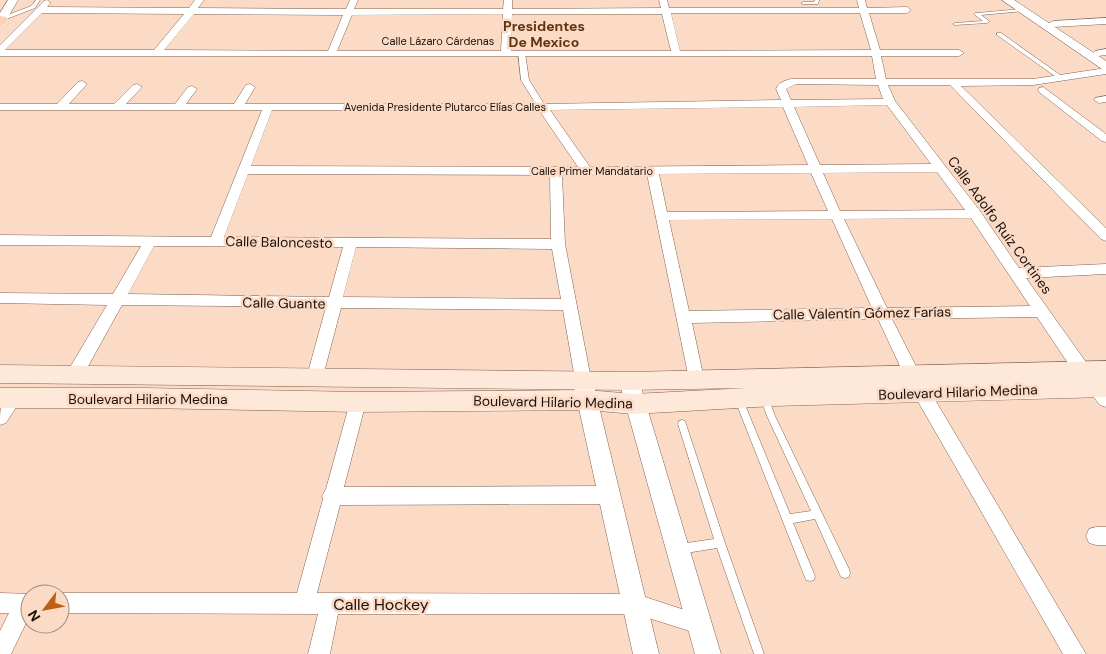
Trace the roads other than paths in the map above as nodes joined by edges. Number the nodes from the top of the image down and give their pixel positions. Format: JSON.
{"nodes":[{"id":1,"x":13,"y":0,"type":"edge"},
{"id":2,"x":38,"y":0,"type":"edge"},
{"id":3,"x":51,"y":0,"type":"edge"},
{"id":4,"x":200,"y":0,"type":"edge"},
{"id":5,"x":354,"y":0,"type":"edge"},
{"id":6,"x":508,"y":0,"type":"edge"},
{"id":7,"x":663,"y":0,"type":"edge"},
{"id":8,"x":764,"y":0,"type":"edge"},
{"id":9,"x":817,"y":0,"type":"edge"},
{"id":10,"x":861,"y":0,"type":"edge"},
{"id":11,"x":1007,"y":0,"type":"edge"},
{"id":12,"x":802,"y":3,"type":"dead end"},
{"id":13,"x":1019,"y":5,"type":"edge"},
{"id":14,"x":40,"y":10,"type":"junction"},
{"id":15,"x":769,"y":10,"type":"junction"},
{"id":16,"x":864,"y":10,"type":"junction"},
{"id":17,"x":907,"y":10,"type":"dead end"},
{"id":18,"x":191,"y":11,"type":"junction"},
{"id":19,"x":348,"y":12,"type":"junction"},
{"id":20,"x":507,"y":12,"type":"junction"},
{"id":21,"x":666,"y":12,"type":"junction"},
{"id":22,"x":1,"y":20,"type":"edge"},
{"id":23,"x":1106,"y":21,"type":"edge"},
{"id":24,"x":955,"y":24,"type":"dead end"},
{"id":25,"x":1053,"y":24,"type":"junction"},
{"id":26,"x":1000,"y":34,"type":"dead end"},
{"id":27,"x":0,"y":51,"type":"edge"},
{"id":28,"x":506,"y":53,"type":"junction"},
{"id":29,"x":521,"y":53,"type":"junction"},
{"id":30,"x":876,"y":53,"type":"junction"},
{"id":31,"x":959,"y":53,"type":"dead end"},
{"id":32,"x":156,"y":54,"type":"junction"},
{"id":33,"x":331,"y":54,"type":"junction"},
{"id":34,"x":676,"y":54,"type":"junction"},
{"id":35,"x":1103,"y":54,"type":"edge"},
{"id":36,"x":1106,"y":66,"type":"edge"},
{"id":37,"x":1106,"y":72,"type":"edge"},
{"id":38,"x":1061,"y":78,"type":"junction"},
{"id":39,"x":881,"y":81,"type":"junction"},
{"id":40,"x":952,"y":82,"type":"junction"},
{"id":41,"x":82,"y":84,"type":"dead end"},
{"id":42,"x":137,"y":87,"type":"dead end"},
{"id":43,"x":250,"y":87,"type":"dead end"},
{"id":44,"x":192,"y":88,"type":"dead end"},
{"id":45,"x":1043,"y":90,"type":"dead end"},
{"id":46,"x":890,"y":102,"type":"junction"},
{"id":47,"x":788,"y":104,"type":"junction"},
{"id":48,"x":0,"y":107,"type":"edge"},
{"id":49,"x":60,"y":107,"type":"junction"},
{"id":50,"x":117,"y":107,"type":"junction"},
{"id":51,"x":542,"y":107,"type":"junction"},
{"id":52,"x":177,"y":108,"type":"junction"},
{"id":53,"x":237,"y":108,"type":"junction"},
{"id":54,"x":268,"y":108,"type":"junction"},
{"id":55,"x":1106,"y":139,"type":"edge"},
{"id":56,"x":940,"y":168,"type":"junction"},
{"id":57,"x":814,"y":169,"type":"junction"},
{"id":58,"x":243,"y":170,"type":"junction"},
{"id":59,"x":652,"y":170,"type":"junction"},
{"id":60,"x":556,"y":171,"type":"junction"},
{"id":61,"x":588,"y":171,"type":"junction"},
{"id":62,"x":975,"y":214,"type":"junction"},
{"id":63,"x":836,"y":215,"type":"junction"},
{"id":64,"x":661,"y":216,"type":"junction"},
{"id":65,"x":1106,"y":236,"type":"edge"},
{"id":66,"x":0,"y":240,"type":"edge"},
{"id":67,"x":151,"y":240,"type":"junction"},
{"id":68,"x":216,"y":241,"type":"junction"},
{"id":69,"x":351,"y":242,"type":"junction"},
{"id":70,"x":558,"y":244,"type":"junction"},
{"id":71,"x":1106,"y":269,"type":"edge"},
{"id":72,"x":1017,"y":273,"type":"junction"},
{"id":73,"x":0,"y":298,"type":"edge"},
{"id":74,"x":117,"y":300,"type":"junction"},
{"id":75,"x":333,"y":303,"type":"junction"},
{"id":76,"x":568,"y":305,"type":"junction"},
{"id":77,"x":1042,"y":311,"type":"junction"},
{"id":78,"x":881,"y":312,"type":"junction"},
{"id":79,"x":683,"y":317,"type":"junction"},
{"id":80,"x":0,"y":374,"type":"edge"},
{"id":81,"x":75,"y":374,"type":"junction"},
{"id":82,"x":315,"y":376,"type":"junction"},
{"id":83,"x":696,"y":379,"type":"junction"},
{"id":84,"x":629,"y":381,"type":"junction"},
{"id":85,"x":917,"y":383,"type":"junction"},
{"id":86,"x":1099,"y":383,"type":"edge"},
{"id":87,"x":584,"y":390,"type":"junction"},
{"id":88,"x":764,"y":397,"type":"junction"},
{"id":89,"x":7,"y":398,"type":"edge"},
{"id":90,"x":738,"y":398,"type":"junction"},
{"id":91,"x":358,"y":402,"type":"junction"},
{"id":92,"x":634,"y":404,"type":"junction"},
{"id":93,"x":0,"y":418,"type":"edge"},
{"id":94,"x":682,"y":424,"type":"dead end"},
{"id":95,"x":331,"y":496,"type":"junction"},
{"id":96,"x":610,"y":496,"type":"junction"},
{"id":97,"x":817,"y":514,"type":"junction"},
{"id":98,"x":787,"y":519,"type":"junction"},
{"id":99,"x":720,"y":543,"type":"junction"},
{"id":100,"x":677,"y":549,"type":"junction"},
{"id":101,"x":845,"y":572,"type":"dead end"},
{"id":102,"x":810,"y":576,"type":"dead end"},
{"id":103,"x":0,"y":603,"type":"edge"},
{"id":104,"x":20,"y":603,"type":"edge"},
{"id":105,"x":70,"y":603,"type":"edge"},
{"id":106,"x":304,"y":604,"type":"junction"},
{"id":107,"x":330,"y":604,"type":"junction"},
{"id":108,"x":636,"y":604,"type":"junction"},
{"id":109,"x":20,"y":618,"type":"edge"},
{"id":110,"x":699,"y":624,"type":"junction"},
{"id":111,"x":0,"y":654,"type":"edge"},
{"id":112,"x":319,"y":654,"type":"edge"},
{"id":113,"x":646,"y":654,"type":"edge"},
{"id":114,"x":708,"y":654,"type":"edge"},
{"id":115,"x":759,"y":654,"type":"edge"},
{"id":116,"x":1075,"y":654,"type":"edge"}],
"edges":[{"from":1,"to":22,"type":"street"},
{"from":2,"to":22,"type":"lane"},
{"from":3,"to":14,"type":"street"},
{"from":4,"to":18,"type":"street"},
{"from":5,"to":19,"type":"street"},
{"from":6,"to":20,"type":"street"},
{"from":7,"to":21,"type":"street"},
{"from":8,"to":15,"type":"street"},
{"from":9,"to":12,"type":"lane"},
{"from":10,"to":16,"type":"street","name":"Calle Adolfo Ruíz Cortines"},
{"from":11,"to":13,"type":"street"},
{"from":13,"to":24,"type":"lane"},
{"from":13,"to":25,"type":"street"},
{"from":13,"to":36,"type":"street"},
{"from":14,"to":18,"type":"street"},
{"from":14,"to":27,"type":"street"},
{"from":15,"to":16,"type":"street"},
{"from":15,"to":21,"type":"street"},
{"from":16,"to":17,"type":"street"},
{"from":16,"to":30,"type":"street","name":"Calle Adolfo Ruíz Cortines"},
{"from":18,"to":19,"type":"street"},
{"from":18,"to":32,"type":"street"},
{"from":19,"to":20,"type":"street"},
{"from":19,"to":33,"type":"street"},
{"from":20,"to":21,"type":"street"},
{"from":20,"to":28,"type":"street"},
{"from":21,"to":34,"type":"street"},
{"from":23,"to":25,"type":"street"},
{"from":25,"to":35,"type":"street"},
{"from":26,"to":38,"type":"lane"},
{"from":27,"to":32,"type":"street","name":"Calle Lázaro Cárdenas"},
{"from":28,"to":29,"type":"street","name":"Calle Lázaro Cárdenas"},
{"from":28,"to":33,"type":"street","name":"Calle Lázaro Cárdenas"},
{"from":29,"to":34,"type":"street","name":"Calle Lázaro Cárdenas"},
{"from":29,"to":51,"type":"street"},
{"from":30,"to":31,"type":"street","name":"Calle Lázaro Cárdenas"},
{"from":30,"to":34,"type":"street","name":"Calle Lázaro Cárdenas"},
{"from":30,"to":39,"type":"street","name":"Calle Adolfo Ruíz Cortines"},
{"from":32,"to":33,"type":"street","name":"Calle Lázaro Cárdenas"},
{"from":37,"to":38,"type":"street"},
{"from":38,"to":40,"type":"street"},
{"from":39,"to":40,"type":"street"},
{"from":39,"to":46,"type":"street","name":"Calle Adolfo Ruíz Cortines"},
{"from":39,"to":47,"type":"street"},
{"from":40,"to":65,"type":"street"},
{"from":41,"to":49,"type":"street"},
{"from":42,"to":50,"type":"street"},
{"from":43,"to":53,"type":"street"},
{"from":44,"to":52,"type":"street"},
{"from":45,"to":55,"type":"street"},
{"from":46,"to":47,"type":"street","name":"Avenida Presidente Plutarco Elías Calles"},
{"from":46,"to":56,"type":"street","name":"Calle Adolfo Ruíz Cortines"},
{"from":47,"to":51,"type":"street","name":"Avenida Presidente Plutarco Elías Calles"},
{"from":47,"to":57,"type":"street"},
{"from":48,"to":49,"type":"street","name":"Avenida Presidente Plutarco Elías Calles"},
{"from":49,"to":50,"type":"street","name":"Avenida Presidente Plutarco Elías Calles"},
{"from":50,"to":52,"type":"street","name":"Avenida Presidente Plutarco Elías Calles"},
{"from":51,"to":54,"type":"street","name":"Avenida Presidente Plutarco Elías Calles"},
{"from":51,"to":61,"type":"street"},
{"from":52,"to":53,"type":"street","name":"Avenida Presidente Plutarco Elías Calles"},
{"from":53,"to":54,"type":"street","name":"Avenida Presidente Plutarco Elías Calles"},
{"from":54,"to":58,"type":"street"},
{"from":56,"to":57,"type":"street","name":"Calle Primer Mandatario"},
{"from":56,"to":62,"type":"street","name":"Calle Adolfo Ruíz Cortines"},
{"from":57,"to":59,"type":"street","name":"Calle Primer Mandatario"},
{"from":57,"to":63,"type":"street"},
{"from":58,"to":60,"type":"street","name":"Calle Primer Mandatario"},
{"from":58,"to":68,"type":"street"},
{"from":59,"to":61,"type":"street","name":"Calle Primer Mandatario"},
{"from":59,"to":64,"type":"street"},
{"from":60,"to":61,"type":"street","name":"Calle Primer Mandatario"},
{"from":60,"to":70,"type":"street"},
{"from":62,"to":63,"type":"street"},
{"from":62,"to":72,"type":"street","name":"Calle Adolfo Ruíz Cortines"},
{"from":63,"to":64,"type":"street"},
{"from":63,"to":78,"type":"street"},
{"from":64,"to":79,"type":"street"},
{"from":66,"to":67,"type":"street","name":"Calle Baloncesto"},
{"from":67,"to":68,"type":"street","name":"Calle Baloncesto"},
{"from":67,"to":74,"type":"street"},
{"from":68,"to":69,"type":"street","name":"Calle Baloncesto"},
{"from":69,"to":70,"type":"street","name":"Calle Baloncesto"},
{"from":69,"to":75,"type":"street"},
{"from":70,"to":76,"type":"street"},
{"from":71,"to":72,"type":"street"},
{"from":72,"to":77,"type":"street","name":"Calle Adolfo Ruíz Cortines"},
{"from":73,"to":74,"type":"street","name":"Calle Guante"},
{"from":74,"to":75,"type":"street","name":"Calle Guante"},
{"from":74,"to":81,"type":"street"},
{"from":75,"to":76,"type":"street","name":"Calle Guante"},
{"from":75,"to":82,"type":"street"},
{"from":76,"to":87,"type":"street"},
{"from":77,"to":78,"type":"street","name":"Calle Valentín Gómez Farías"},
{"from":77,"to":86,"type":"street","name":"Calle Adolfo Ruíz Cortines"},
{"from":78,"to":79,"type":"street","name":"Calle Valentín Gómez Farías"},
{"from":78,"to":85,"type":"street"},
{"from":79,"to":83,"type":"street"},
{"from":80,"to":81,"type":"main road","name":"Boulevard Hilario Medina"},
{"from":81,"to":82,"type":"main road","name":"Boulevard Hilario Medina"},
{"from":82,"to":87,"type":"main road","name":"Boulevard Hilario Medina"},
{"from":83,"to":84,"type":"main road","name":"Boulevard Hilario Medina"},
{"from":83,"to":85,"type":"main road","name":"Boulevard Hilario Medina"},
{"from":84,"to":87,"type":"main road","name":"Boulevard Hilario Medina"},
{"from":84,"to":92,"type":"street"},
{"from":85,"to":86,"type":"main road","name":"Boulevard Hilario Medina"},
{"from":85,"to":88,"type":"main road","name":"Boulevard Hilario Medina"},
{"from":85,"to":116,"type":"street"},
{"from":87,"to":91,"type":"main road","name":"Boulevard Hilario Medina"},
{"from":87,"to":92,"type":"main road","name":"Boulevard Hilario Medina"},
{"from":87,"to":96,"type":"street"},
{"from":88,"to":90,"type":"main road","name":"Boulevard Hilario Medina"},
{"from":88,"to":97,"type":"lane"},
{"from":89,"to":91,"type":"main road","name":"Boulevard Hilario Medina"},
{"from":89,"to":93,"type":"street"},
{"from":90,"to":92,"type":"main road","name":"Boulevard Hilario Medina"},
{"from":90,"to":98,"type":"lane"},
{"from":91,"to":95,"type":"street"},
{"from":92,"to":100,"type":"street"},
{"from":94,"to":99,"type":"lane"},
{"from":95,"to":96,"type":"street"},
{"from":95,"to":106,"type":"street"},
{"from":96,"to":108,"type":"street"},
{"from":97,"to":98,"type":"lane"},
{"from":97,"to":101,"type":"lane"},
{"from":98,"to":102,"type":"lane"},
{"from":99,"to":100,"type":"lane"},
{"from":99,"to":115,"type":"lane"},
{"from":100,"to":110,"type":"street"},
{"from":103,"to":104,"type":"street"},
{"from":105,"to":106,"type":"street","name":"Calle Hockey"},
{"from":106,"to":107,"type":"street","name":"Calle Hockey"},
{"from":107,"to":108,"type":"street","name":"Calle Hockey"},
{"from":107,"to":112,"type":"street"},
{"from":108,"to":110,"type":"street","name":"Calle Hockey"},
{"from":108,"to":113,"type":"street"},
{"from":109,"to":111,"type":"street"},
{"from":110,"to":114,"type":"street"}]}
